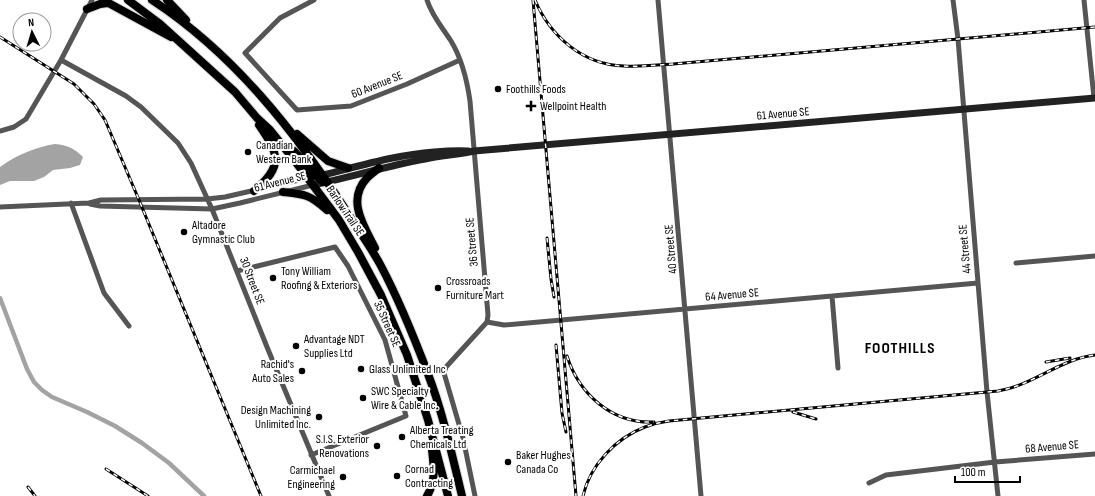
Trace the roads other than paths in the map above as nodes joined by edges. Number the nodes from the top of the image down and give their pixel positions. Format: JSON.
{"nodes":[{"id":1,"x":92,"y":0,"type":"edge"},
{"id":2,"x":128,"y":0,"type":"edge"},
{"id":3,"x":152,"y":0,"type":"edge"},
{"id":4,"x":167,"y":0,"type":"edge"},
{"id":5,"x":314,"y":0,"type":"edge"},
{"id":6,"x":427,"y":0,"type":"edge"},
{"id":7,"x":658,"y":0,"type":"edge"},
{"id":8,"x":953,"y":0,"type":"edge"},
{"id":9,"x":1084,"y":0,"type":"edge"},
{"id":10,"x":105,"y":2,"type":"edge"},
{"id":11,"x":87,"y":9,"type":"junction"},
{"id":12,"x":207,"y":42,"type":"junction"},
{"id":13,"x":184,"y":44,"type":"junction"},
{"id":14,"x":61,"y":60,"type":"junction"},
{"id":15,"x":460,"y":60,"type":"junction"},
{"id":16,"x":1094,"y":98,"type":"edge"},
{"id":17,"x":964,"y":110,"type":"junction"},
{"id":18,"x":280,"y":117,"type":"junction"},
{"id":19,"x":257,"y":118,"type":"junction"},
{"id":20,"x":0,"y":131,"type":"edge"},
{"id":21,"x":670,"y":135,"type":"junction"},
{"id":22,"x":474,"y":152,"type":"junction"},
{"id":23,"x":348,"y":168,"type":"junction"},
{"id":24,"x":379,"y":168,"type":"junction"},
{"id":25,"x":316,"y":180,"type":"junction"},
{"id":26,"x":328,"y":182,"type":"junction"},
{"id":27,"x":254,"y":191,"type":"junction"},
{"id":28,"x":283,"y":192,"type":"junction"},
{"id":29,"x":207,"y":200,"type":"junction"},
{"id":30,"x":71,"y":203,"type":"junction"},
{"id":31,"x":89,"y":203,"type":"junction"},
{"id":32,"x":1,"y":207,"type":"edge"},
{"id":33,"x":212,"y":209,"type":"junction"},
{"id":34,"x":339,"y":220,"type":"junction"},
{"id":35,"x":370,"y":249,"type":"junction"},
{"id":36,"x":1095,"y":256,"type":"edge"},
{"id":37,"x":1016,"y":262,"type":"dead end"},
{"id":38,"x":380,"y":264,"type":"junction"},
{"id":39,"x":237,"y":271,"type":"junction"},
{"id":40,"x":978,"y":283,"type":"junction"},
{"id":41,"x":832,"y":296,"type":"junction"},
{"id":42,"x":686,"y":309,"type":"junction"},
{"id":43,"x":487,"y":322,"type":"junction"},
{"id":44,"x":129,"y":326,"type":"dead end"},
{"id":45,"x":838,"y":368,"type":"dead end"},
{"id":46,"x":428,"y":420,"type":"junction"},
{"id":47,"x":1095,"y":454,"type":"edge"},
{"id":48,"x":311,"y":455,"type":"junction"},
{"id":49,"x":995,"y":462,"type":"junction"},
{"id":50,"x":869,"y":483,"type":"dead end"},
{"id":51,"x":329,"y":496,"type":"edge"},
{"id":52,"x":427,"y":496,"type":"edge"},
{"id":53,"x":448,"y":496,"type":"edge"},
{"id":54,"x":462,"y":496,"type":"edge"},
{"id":55,"x":475,"y":496,"type":"edge"},
{"id":56,"x":702,"y":496,"type":"edge"},
{"id":57,"x":998,"y":496,"type":"edge"}],
"edges":[{"from":1,"to":11,"type":"street"},
{"from":2,"to":13,"type":"main road","name":"Barlow Trail SE"},
{"from":3,"to":12,"type":"main road","name":"Barlow Trail SE"},
{"from":4,"to":12,"type":"main road"},
{"from":5,"to":15,"type":"street","name":"60 Avenue SE"},
{"from":6,"to":15,"type":"street","name":"36 Street SE"},
{"from":7,"to":21,"type":"street","name":"40 Street SE"},
{"from":8,"to":17,"type":"street","name":"44 Street SE"},
{"from":9,"to":16,"type":"street"},
{"from":10,"to":11,"type":"main road"},
{"from":10,"to":13,"type":"main road"},
{"from":11,"to":14,"type":"street"},
{"from":12,"to":18,"type":"main road","name":"Barlow Trail SE"},
{"from":13,"to":19,"type":"main road","name":"Barlow Trail SE"},
{"from":14,"to":20,"type":"street"},
{"from":14,"to":29,"type":"street","name":"30 Street SE"},
{"from":15,"to":22,"type":"street","name":"36 Street SE"},
{"from":16,"to":17,"type":"street","name":"61 Avenue SE"},
{"from":17,"to":21,"type":"street","name":"61 Avenue SE"},
{"from":17,"to":40,"type":"street","name":"44 Street SE"},
{"from":18,"to":23,"type":"main road"},
{"from":18,"to":25,"type":"main road","name":"Barlow Trail SE"},
{"from":19,"to":25,"type":"main road","name":"Barlow Trail SE"},
{"from":19,"to":27,"type":"main road"},
{"from":21,"to":22,"type":"street","name":"61 Avenue SE"},
{"from":21,"to":42,"type":"street","name":"40 Street SE"},
{"from":22,"to":23,"type":"street","name":"61 Avenue SE"},
{"from":22,"to":24,"type":"street","name":"61 Avenue SE"},
{"from":22,"to":43,"type":"street","name":"36 Street SE"},
{"from":23,"to":25,"type":"street","name":"61 Avenue SE"},
{"from":24,"to":26,"type":"street","name":"61 Avenue SE"},
{"from":24,"to":38,"type":"main road"},
{"from":25,"to":26,"type":"main road","name":"Barlow Trail SE"},
{"from":25,"to":27,"type":"street","name":"61 Avenue SE"},
{"from":25,"to":28,"type":"street","name":"61 Avenue SE"},
{"from":25,"to":34,"type":"main road","name":"Barlow Trail SE"},
{"from":25,"to":35,"type":"main road"},
{"from":26,"to":35,"type":"main road","name":"Barlow Trail SE"},
{"from":27,"to":29,"type":"street","name":"61 Avenue SE"},
{"from":28,"to":33,"type":"street","name":"61 Avenue SE"},
{"from":28,"to":34,"type":"main road"},
{"from":29,"to":31,"type":"street","name":"61 Avenue SE"},
{"from":29,"to":33,"type":"street","name":"30 Street SE"},
{"from":30,"to":31,"type":"street","name":"61 Avenue SE"},
{"from":30,"to":32,"type":"street","name":"61 Avenue SE"},
{"from":30,"to":44,"type":"street"},
{"from":31,"to":33,"type":"street","name":"61 Avenue SE"},
{"from":33,"to":39,"type":"street","name":"30 Street SE"},
{"from":34,"to":46,"type":"main road","name":"Barlow Trail SE"},
{"from":35,"to":38,"type":"main road","name":"Barlow Trail SE"},
{"from":36,"to":37,"type":"street"},
{"from":38,"to":54,"type":"main road","name":"Barlow Trail SE"},
{"from":39,"to":48,"type":"street","name":"30 Street SE"},
{"from":39,"to":48,"type":"street","name":"35 Street SE"},
{"from":40,"to":41,"type":"street","name":"64 Avenue SE"},
{"from":40,"to":49,"type":"street","name":"44 Street SE"},
{"from":41,"to":42,"type":"street","name":"64 Avenue SE"},
{"from":41,"to":45,"type":"street"},
{"from":42,"to":43,"type":"street","name":"64 Avenue SE"},
{"from":42,"to":56,"type":"street","name":"40 Street SE"},
{"from":43,"to":55,"type":"street"},
{"from":46,"to":52,"type":"main road"},
{"from":46,"to":53,"type":"main road","name":"Barlow Trail SE"},
{"from":47,"to":49,"type":"street","name":"68 Avenue SE"},
{"from":48,"to":51,"type":"street","name":"30 Street SE"},
{"from":49,"to":50,"type":"street","name":"68 Avenue SE"},
{"from":49,"to":57,"type":"street","name":"44 Street SE"}]}
